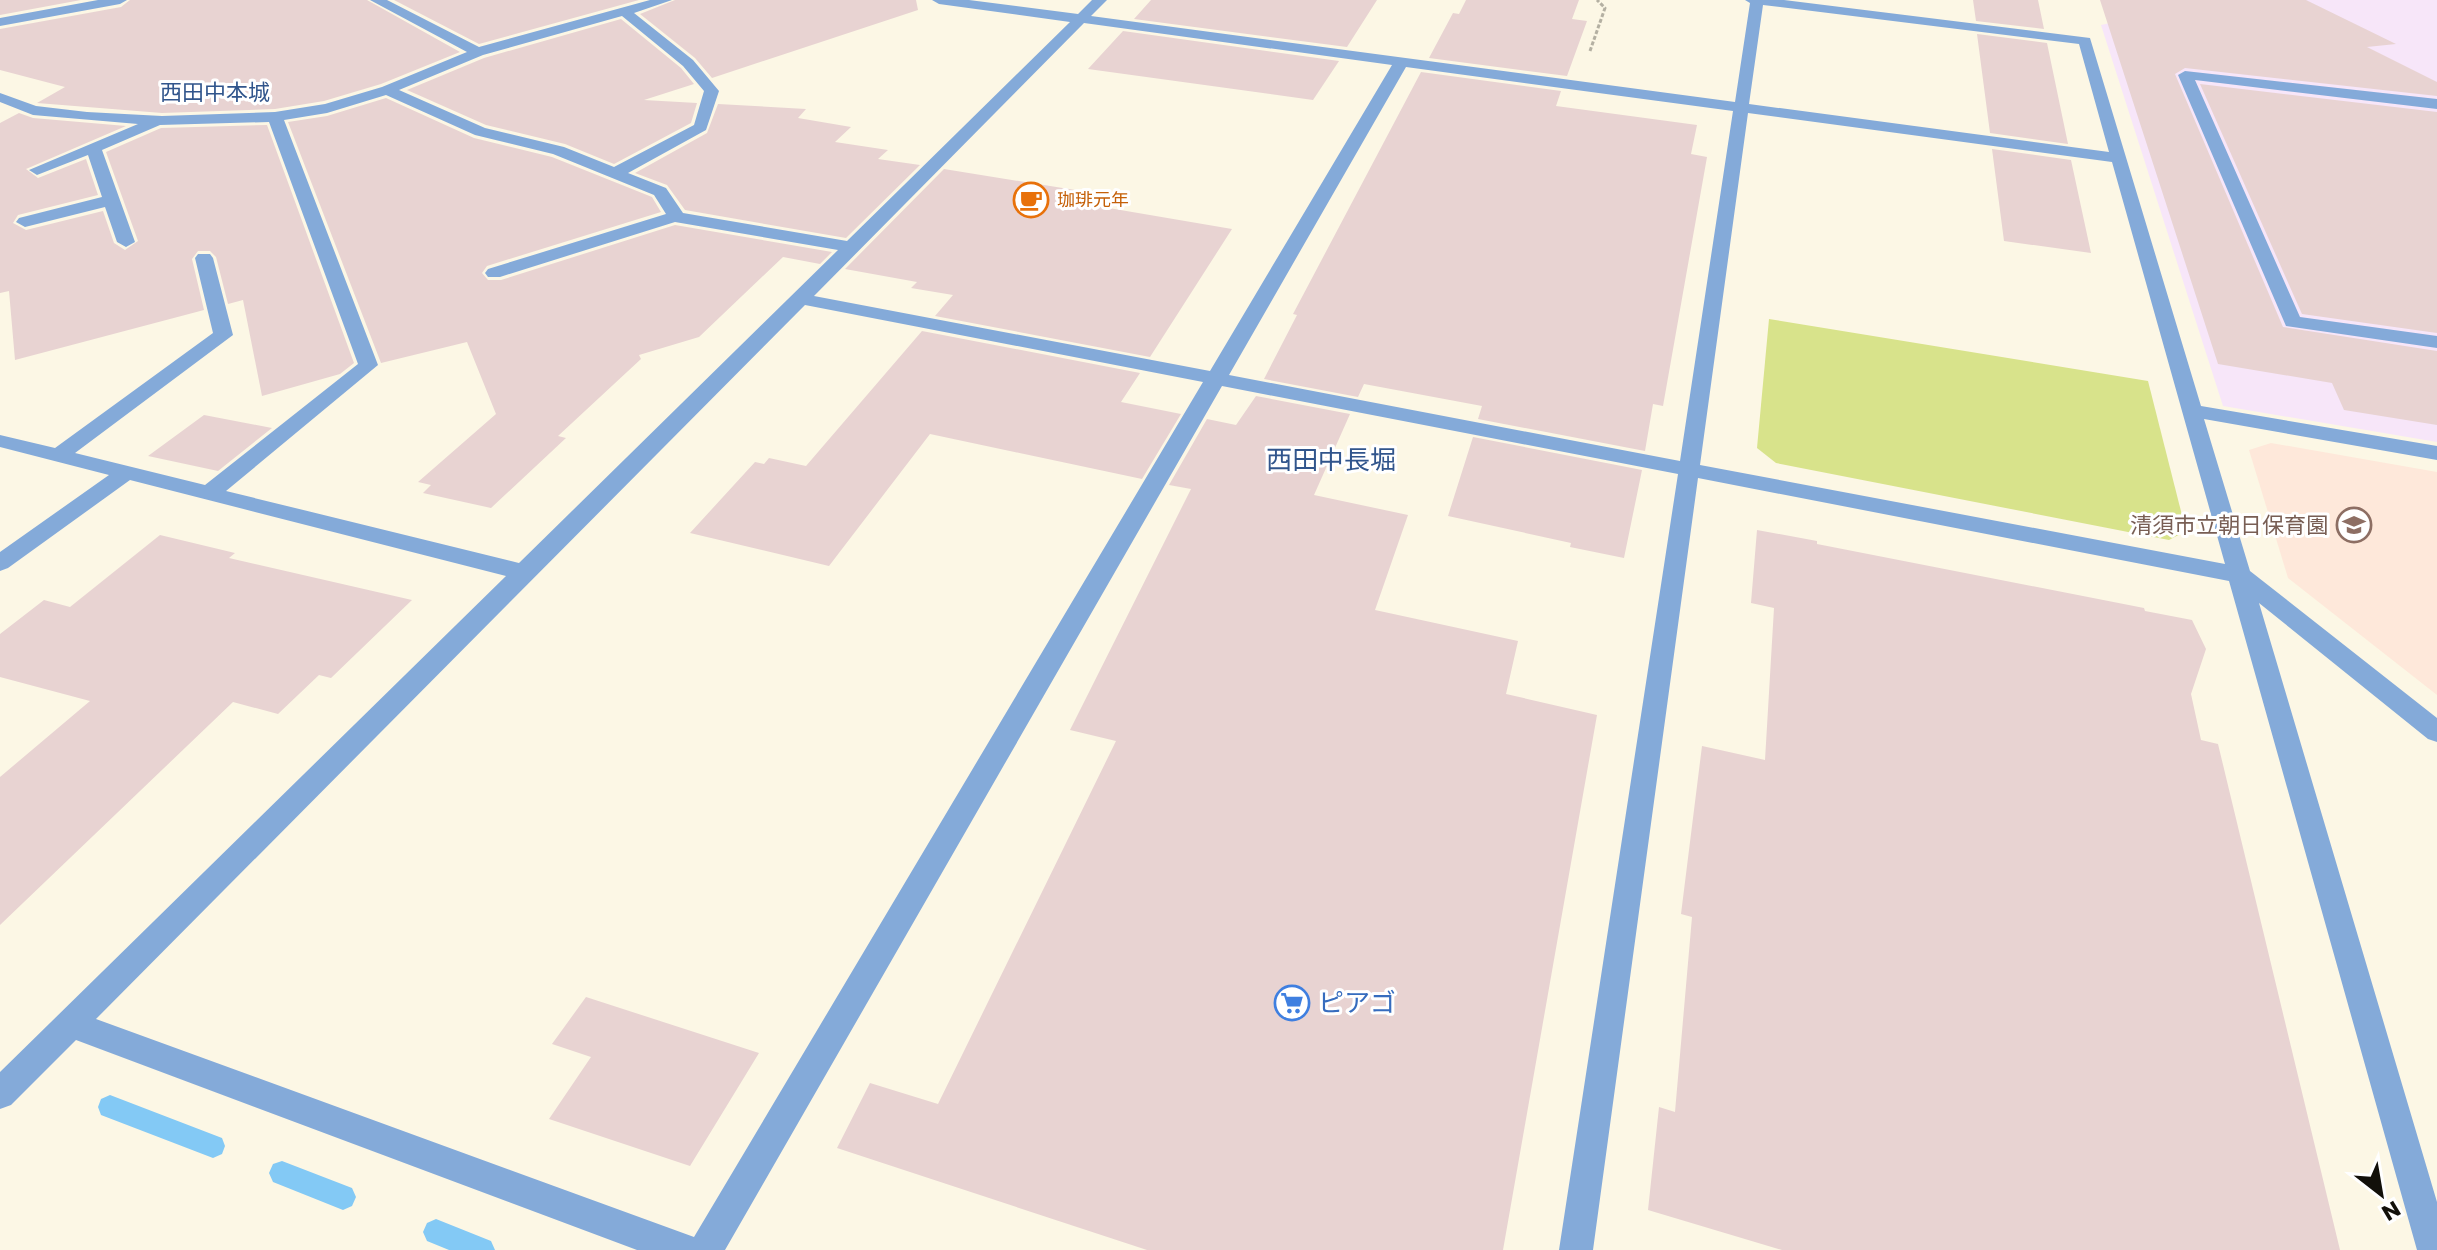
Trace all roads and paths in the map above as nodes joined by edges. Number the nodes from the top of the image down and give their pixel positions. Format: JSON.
{"nodes":[{"id":1,"x":120,"y":0,"type":"edge"},
{"id":2,"x":377,"y":0,"type":"edge"},
{"id":3,"x":665,"y":0,"type":"edge"},
{"id":4,"x":939,"y":0,"type":"edge"},
{"id":5,"x":1100,"y":0,"type":"edge"},
{"id":6,"x":1597,"y":0,"type":"edge"},
{"id":7,"x":1755,"y":0,"type":"edge"},
{"id":8,"x":624,"y":11,"type":"junction"},
{"id":9,"x":1083,"y":19,"type":"junction"},
{"id":10,"x":0,"y":22,"type":"edge"},
{"id":11,"x":478,"y":52,"type":"junction"},
{"id":12,"x":1402,"y":61,"type":"junction"},
{"id":13,"x":1578,"y":86,"type":"junction"},
{"id":14,"x":387,"y":90,"type":"junction"},
{"id":15,"x":0,"y":97,"type":"edge"},
{"id":16,"x":2437,"y":104,"type":"edge"},
{"id":17,"x":1740,"y":108,"type":"junction"},
{"id":18,"x":275,"y":117,"type":"junction"},
{"id":19,"x":162,"y":121,"type":"junction"},
{"id":20,"x":93,"y":148,"type":"junction"},
{"id":21,"x":2120,"y":158,"type":"junction"},
{"id":22,"x":37,"y":170,"type":"dead end"},
{"id":23,"x":614,"y":174,"type":"junction"},
{"id":24,"x":111,"y":200,"type":"junction"},
{"id":25,"x":676,"y":216,"type":"junction"},
{"id":26,"x":25,"y":222,"type":"dead end"},
{"id":27,"x":126,"y":242,"type":"dead end"},
{"id":28,"x":854,"y":247,"type":"junction"},
{"id":29,"x":204,"y":258,"type":"dead end"},
{"id":30,"x":494,"y":273,"type":"dead end"},
{"id":31,"x":802,"y":299,"type":"junction"},
{"id":32,"x":2437,"y":342,"type":"edge"},
{"id":33,"x":1217,"y":378,"type":"junction"},
{"id":34,"x":2193,"y":411,"type":"junction"},
{"id":35,"x":0,"y":441,"type":"edge"},
{"id":36,"x":2437,"y":453,"type":"edge"},
{"id":37,"x":58,"y":456,"type":"junction"},
{"id":38,"x":1688,"y":469,"type":"junction"},
{"id":39,"x":126,"y":473,"type":"junction"},
{"id":40,"x":209,"y":493,"type":"junction"},
{"id":41,"x":0,"y":563,"type":"edge"},
{"id":42,"x":526,"y":573,"type":"junction"},
{"id":43,"x":2239,"y":575,"type":"junction"},
{"id":44,"x":2437,"y":732,"type":"edge"},
{"id":45,"x":71,"y":1024,"type":"junction"},
{"id":46,"x":0,"y":1094,"type":"edge"},
{"id":47,"x":683,"y":1250,"type":"edge"},
{"id":48,"x":706,"y":1250,"type":"edge"},
{"id":49,"x":1576,"y":1250,"type":"edge"},
{"id":50,"x":2434,"y":1250,"type":"edge"}],
"edges":[{"from":1,"to":10,"type":"street"},
{"from":2,"to":11,"type":"street"},
{"from":3,"to":8,"type":"street"},
{"from":4,"to":9,"type":"street"},
{"from":5,"to":9,"type":"street"},
{"from":6,"to":13,"type":"path"},
{"from":7,"to":17,"type":"street"},
{"from":7,"to":21,"type":"street"},
{"from":8,"to":11,"type":"street"},
{"from":8,"to":23,"type":"street"},
{"from":9,"to":12,"type":"street"},
{"from":9,"to":28,"type":"street"},
{"from":11,"to":14,"type":"street"},
{"from":12,"to":13,"type":"street"},
{"from":12,"to":33,"type":"street"},
{"from":13,"to":17,"type":"street"},
{"from":14,"to":18,"type":"street"},
{"from":14,"to":23,"type":"street"},
{"from":15,"to":19,"type":"street"},
{"from":16,"to":32,"type":"street"},
{"from":17,"to":21,"type":"street"},
{"from":17,"to":38,"type":"street"},
{"from":18,"to":19,"type":"street"},
{"from":18,"to":40,"type":"street"},
{"from":19,"to":20,"type":"street"},
{"from":20,"to":22,"type":"street"},
{"from":20,"to":24,"type":"street"},
{"from":21,"to":34,"type":"street"},
{"from":23,"to":25,"type":"street"},
{"from":24,"to":26,"type":"street"},
{"from":24,"to":27,"type":"street"},
{"from":25,"to":28,"type":"street"},
{"from":25,"to":30,"type":"street"},
{"from":28,"to":31,"type":"street"},
{"from":29,"to":37,"type":"street"},
{"from":31,"to":33,"type":"street"},
{"from":31,"to":42,"type":"street"},
{"from":33,"to":38,"type":"street"},
{"from":33,"to":48,"type":"street"},
{"from":34,"to":36,"type":"street"},
{"from":34,"to":43,"type":"street"},
{"from":35,"to":37,"type":"street"},
{"from":37,"to":39,"type":"street"},
{"from":38,"to":43,"type":"street"},
{"from":38,"to":49,"type":"street"},
{"from":39,"to":40,"type":"street"},
{"from":39,"to":41,"type":"street"},
{"from":40,"to":42,"type":"street"},
{"from":42,"to":45,"type":"street"},
{"from":43,"to":44,"type":"street"},
{"from":43,"to":50,"type":"street"},
{"from":45,"to":46,"type":"street"},
{"from":45,"to":47,"type":"street"}]}
